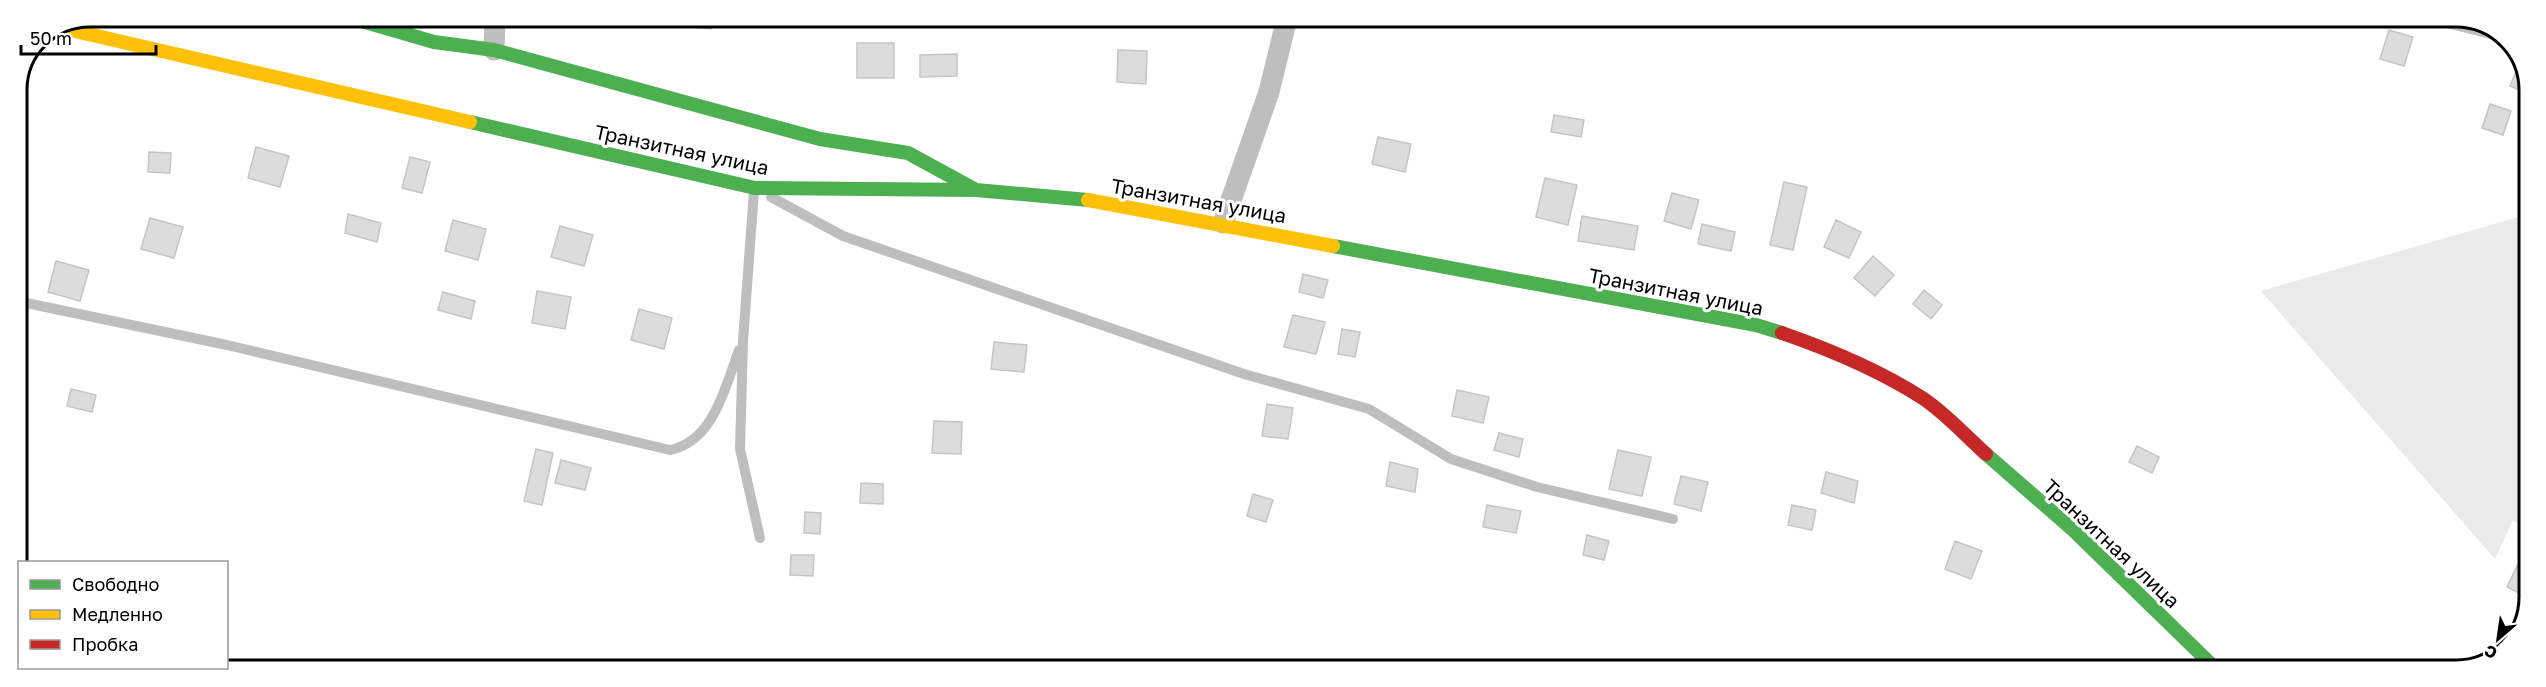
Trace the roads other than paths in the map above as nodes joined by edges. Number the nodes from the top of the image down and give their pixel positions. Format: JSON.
{"nodes":[{"id":1,"x":382,"y":27,"type":"edge"},
{"id":2,"x":495,"y":27,"type":"edge"},
{"id":3,"x":1285,"y":27,"type":"edge"},
{"id":4,"x":71,"y":30,"type":"edge"},
{"id":5,"x":494,"y":50,"type":"junction"},
{"id":6,"x":755,"y":188,"type":"junction"},
{"id":7,"x":976,"y":190,"type":"junction"},
{"id":8,"x":1223,"y":223,"type":"junction"},
{"id":9,"x":27,"y":303,"type":"edge"},
{"id":10,"x":743,"y":341,"type":"junction"},
{"id":11,"x":1673,"y":519,"type":"dead end"},
{"id":12,"x":760,"y":538,"type":"dead end"},
{"id":13,"x":2207,"y":660,"type":"edge"}],
"edges":[{"from":1,"to":5,"type":"main road"},
{"from":2,"to":5,"type":"street"},
{"from":3,"to":8,"type":"street"},
{"from":4,"to":6,"type":"main road","name":"Транзитная улица"},
{"from":5,"to":7,"type":"main road"},
{"from":6,"to":7,"type":"main road","name":"Транзитная улица"},
{"from":6,"to":10,"type":"lane"},
{"from":6,"to":11,"type":"lane"},
{"from":7,"to":8,"type":"main road","name":"Транзитная улица"},
{"from":8,"to":13,"type":"main road","name":"Транзитная улица"},
{"from":9,"to":10,"type":"lane"},
{"from":10,"to":12,"type":"lane"}]}
